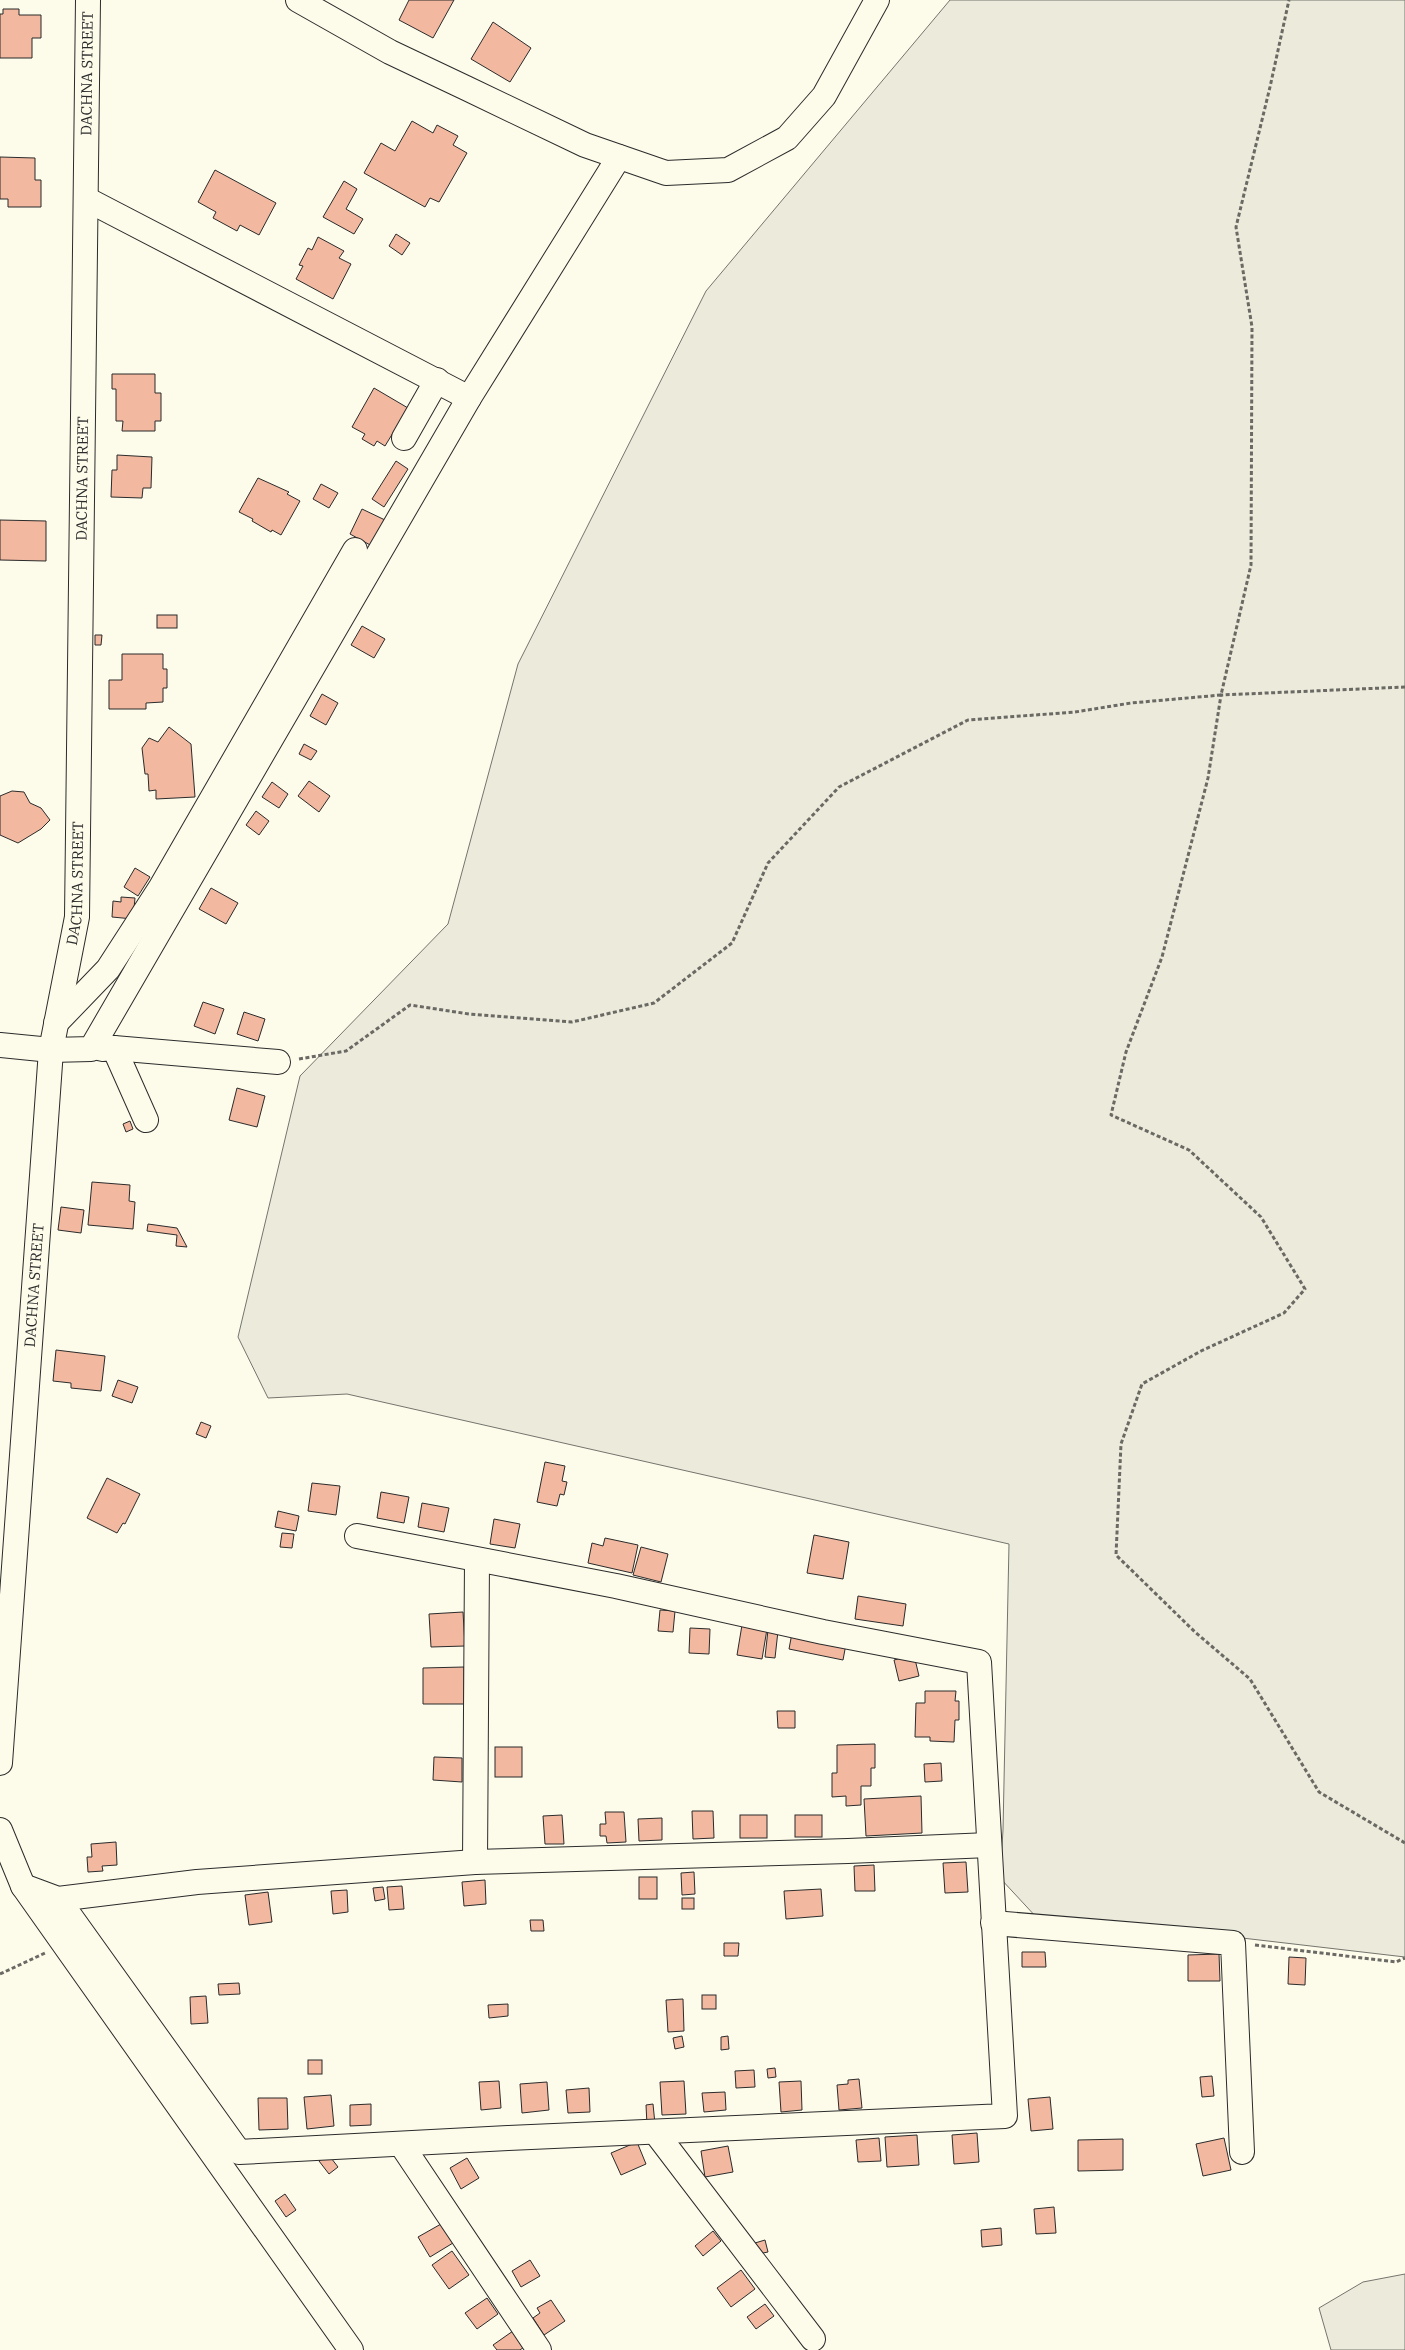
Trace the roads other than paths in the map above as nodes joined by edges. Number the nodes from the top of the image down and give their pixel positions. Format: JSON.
{"nodes":[{"id":1,"x":88,"y":0,"type":"edge"},
{"id":2,"x":298,"y":0,"type":"edge"},
{"id":3,"x":877,"y":0,"type":"edge"},
{"id":4,"x":618,"y":157,"type":"junction"},
{"id":5,"x":86,"y":199,"type":"junction"},
{"id":6,"x":437,"y":380,"type":"junction"},
{"id":7,"x":469,"y":398,"type":"junction"},
{"id":8,"x":404,"y":438,"type":"dead end"},
{"id":9,"x":355,"y":550,"type":"dead end"},
{"id":10,"x":56,"y":1023,"type":"junction"},
{"id":11,"x":0,"y":1045,"type":"edge"},
{"id":12,"x":114,"y":1048,"type":"junction"},
{"id":13,"x":90,"y":1049,"type":"junction"},
{"id":14,"x":51,"y":1050,"type":"junction"},
{"id":15,"x":278,"y":1062,"type":"road end"},
{"id":16,"x":146,"y":1120,"type":"dead end"},
{"id":17,"x":358,"y":1536,"type":"dead end"},
{"id":18,"x":477,"y":1560,"type":"junction"},
{"id":19,"x":1,"y":1729,"type":"edge"},
{"id":20,"x":0,"y":1763,"type":"edge"},
{"id":21,"x":0,"y":1830,"type":"edge"},
{"id":22,"x":988,"y":1845,"type":"junction"},
{"id":23,"x":475,"y":1862,"type":"junction"},
{"id":24,"x":22,"y":1886,"type":"junction"},
{"id":25,"x":58,"y":1899,"type":"junction"},
{"id":26,"x":994,"y":1922,"type":"junction"},
{"id":27,"x":656,"y":2133,"type":"junction"},
{"id":28,"x":401,"y":2144,"type":"junction"},
{"id":29,"x":1242,"y":2152,"type":"dead end"},
{"id":30,"x":813,"y":2339,"type":"dead end"},
{"id":31,"x":351,"y":2350,"type":"edge"},
{"id":32,"x":539,"y":2350,"type":"edge"}],
"edges":[{"from":1,"to":5,"type":"street","name":"DACHNA STREET"},
{"from":2,"to":4,"type":"street"},
{"from":3,"to":4,"type":"street"},
{"from":4,"to":7,"type":"street"},
{"from":5,"to":6,"type":"street"},
{"from":5,"to":10,"type":"street","name":"DACHNA STREET"},
{"from":6,"to":7,"type":"street"},
{"from":6,"to":8,"type":"street"},
{"from":7,"to":13,"type":"street"},
{"from":9,"to":10,"type":"street"},
{"from":10,"to":14,"type":"street","name":"DACHNA STREET"},
{"from":11,"to":14,"type":"street"},
{"from":12,"to":13,"type":"street"},
{"from":12,"to":15,"type":"street"},
{"from":12,"to":16,"type":"street"},
{"from":13,"to":14,"type":"street"},
{"from":14,"to":19,"type":"street","name":"DACHNA STREET"},
{"from":17,"to":18,"type":"street"},
{"from":18,"to":22,"type":"street"},
{"from":18,"to":23,"type":"street"},
{"from":19,"to":20,"type":"street","name":"DACHNA STREET"},
{"from":21,"to":24,"type":"street"},
{"from":22,"to":23,"type":"street"},
{"from":22,"to":26,"type":"street"},
{"from":23,"to":25,"type":"street"},
{"from":24,"to":25,"type":"street"},
{"from":24,"to":31,"type":"street"},
{"from":25,"to":28,"type":"street"},
{"from":26,"to":27,"type":"street"},
{"from":26,"to":29,"type":"street"},
{"from":27,"to":28,"type":"street"},
{"from":27,"to":30,"type":"street"},
{"from":28,"to":32,"type":"street"}]}
